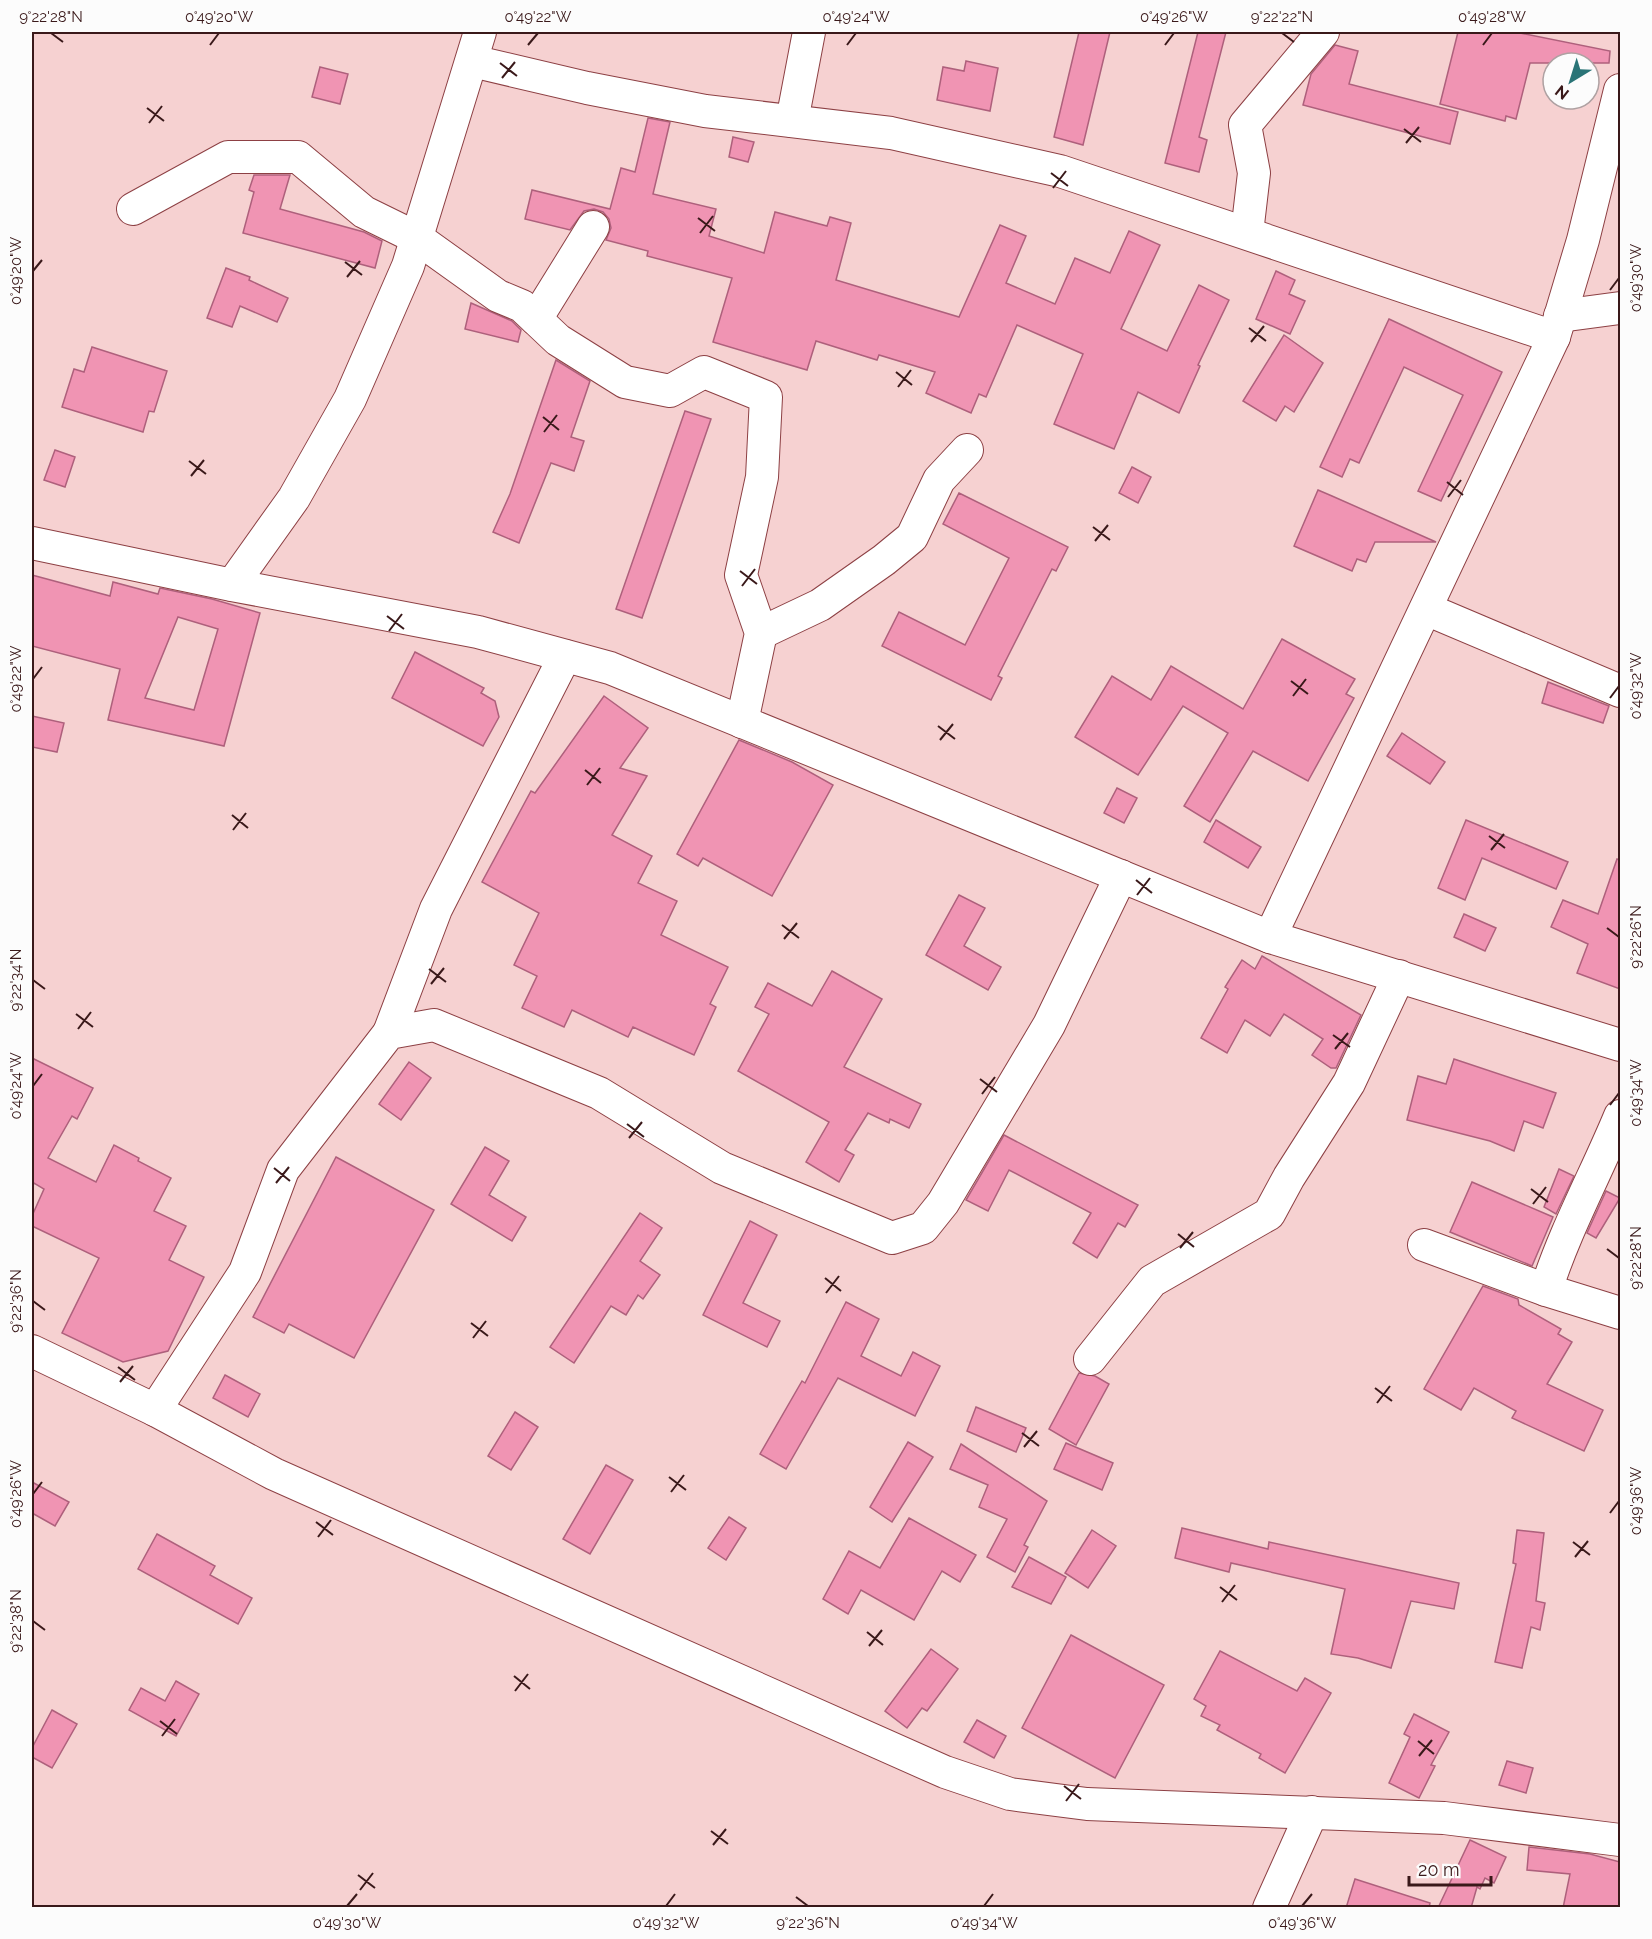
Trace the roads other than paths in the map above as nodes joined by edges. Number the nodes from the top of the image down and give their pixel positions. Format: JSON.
{"nodes":[{"id":1,"x":809,"y":32,"type":"edge"},
{"id":2,"x":1323,"y":32,"type":"edge"},
{"id":3,"x":476,"y":46,"type":"edge"},
{"id":4,"x":1618,"y":106,"type":"edge"},
{"id":5,"x":792,"y":121,"type":"junction"},
{"id":6,"x":133,"y":209,"type":"dead end"},
{"id":7,"x":593,"y":227,"type":"dead end"},
{"id":8,"x":1247,"y":233,"type":"junction"},
{"id":9,"x":417,"y":238,"type":"junction"},
{"id":10,"x":1620,"y":308,"type":"edge"},
{"id":11,"x":536,"y":319,"type":"junction"},
{"id":12,"x":1557,"y":326,"type":"junction"},
{"id":13,"x":968,"y":450,"type":"dead end"},
{"id":14,"x":32,"y":543,"type":"edge"},
{"id":15,"x":232,"y":585,"type":"junction"},
{"id":16,"x":1426,"y":609,"type":"junction"},
{"id":17,"x":761,"y":633,"type":"junction"},
{"id":18,"x":565,"y":656,"type":"junction"},
{"id":19,"x":1620,"y":691,"type":"edge"},
{"id":20,"x":742,"y":722,"type":"junction"},
{"id":21,"x":1120,"y":876,"type":"junction"},
{"id":22,"x":1270,"y":937,"type":"junction"},
{"id":23,"x":1399,"y":976,"type":"junction"},
{"id":24,"x":389,"y":1032,"type":"junction"},
{"id":25,"x":1620,"y":1045,"type":"edge"},
{"id":26,"x":1620,"y":1116,"type":"edge"},
{"id":27,"x":1424,"y":1245,"type":"dead end"},
{"id":28,"x":1546,"y":1290,"type":"junction"},
{"id":29,"x":1620,"y":1313,"type":"edge"},
{"id":30,"x":32,"y":1351,"type":"edge"},
{"id":31,"x":1090,"y":1359,"type":"dead end"},
{"id":32,"x":155,"y":1410,"type":"junction"},
{"id":33,"x":1311,"y":1812,"type":"junction"},
{"id":34,"x":1620,"y":1840,"type":"edge"},
{"id":35,"x":1269,"y":1908,"type":"edge"}],
"edges":[{"from":1,"to":5,"type":"street"},
{"from":2,"to":8,"type":"street"},
{"from":3,"to":5,"type":"street"},
{"from":3,"to":9,"type":"street"},
{"from":4,"to":12,"type":"street"},
{"from":5,"to":8,"type":"street"},
{"from":6,"to":9,"type":"street"},
{"from":7,"to":11,"type":"street"},
{"from":8,"to":12,"type":"street"},
{"from":9,"to":11,"type":"street"},
{"from":9,"to":15,"type":"street"},
{"from":10,"to":12,"type":"street"},
{"from":11,"to":17,"type":"street"},
{"from":12,"to":16,"type":"street"},
{"from":13,"to":17,"type":"street"},
{"from":14,"to":15,"type":"street"},
{"from":15,"to":18,"type":"street"},
{"from":16,"to":19,"type":"street"},
{"from":16,"to":22,"type":"street"},
{"from":17,"to":20,"type":"street"},
{"from":18,"to":20,"type":"street"},
{"from":18,"to":24,"type":"street"},
{"from":20,"to":21,"type":"street"},
{"from":21,"to":22,"type":"street"},
{"from":21,"to":24,"type":"street"},
{"from":22,"to":23,"type":"street"},
{"from":23,"to":25,"type":"street"},
{"from":23,"to":31,"type":"street"},
{"from":24,"to":32,"type":"street"},
{"from":26,"to":28,"type":"street"},
{"from":27,"to":28,"type":"street"},
{"from":28,"to":29,"type":"street"},
{"from":30,"to":32,"type":"street"},
{"from":32,"to":33,"type":"street"},
{"from":33,"to":34,"type":"street"},
{"from":33,"to":35,"type":"street"}]}
